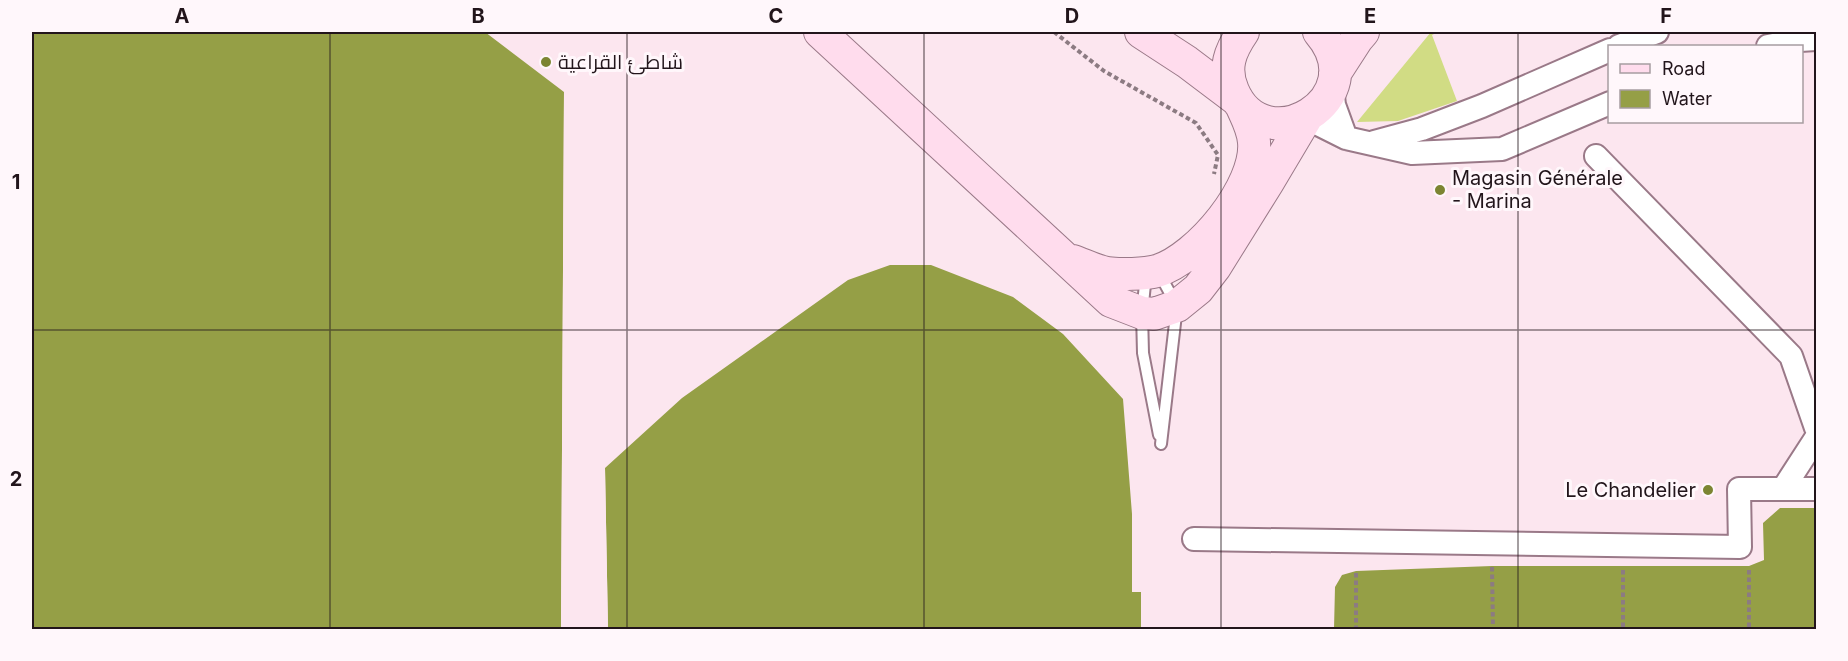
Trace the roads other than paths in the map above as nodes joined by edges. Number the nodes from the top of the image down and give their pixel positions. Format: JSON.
{"nodes":[{"id":1,"x":820,"y":32,"type":"edge"},
{"id":2,"x":1141,"y":32,"type":"edge"},
{"id":3,"x":1244,"y":32,"type":"edge"},
{"id":4,"x":1319,"y":32,"type":"edge"},
{"id":5,"x":1363,"y":32,"type":"edge"},
{"id":6,"x":1657,"y":32,"type":"edge"},
{"id":7,"x":1816,"y":39,"type":"edge"},
{"id":8,"x":1622,"y":45,"type":"edge"},
{"id":9,"x":1773,"y":45,"type":"edge"},
{"id":10,"x":1608,"y":51,"type":"edge"},
{"id":11,"x":1334,"y":80,"type":"junction"},
{"id":12,"x":1239,"y":103,"type":"junction"},
{"id":13,"x":1608,"y":104,"type":"edge"},
{"id":14,"x":1306,"y":118,"type":"junction"},
{"id":15,"x":1346,"y":138,"type":"junction"},
{"id":16,"x":1368,"y":144,"type":"junction"},
{"id":17,"x":1596,"y":156,"type":"dead end"},
{"id":18,"x":1061,"y":257,"type":"junction"},
{"id":19,"x":1152,"y":272,"type":"junction"},
{"id":20,"x":1177,"y":306,"type":"junction"},
{"id":21,"x":1142,"y":313,"type":"junction"},
{"id":22,"x":1816,"y":428,"type":"edge"},
{"id":23,"x":1816,"y":438,"type":"edge"},
{"id":24,"x":1783,"y":489,"type":"junction"},
{"id":25,"x":1816,"y":489,"type":"edge"},
{"id":26,"x":1194,"y":539,"type":"dead end"}],
"edges":[{"from":1,"to":18,"type":"main road"},
{"from":2,"to":12,"type":"main road"},
{"from":3,"to":12,"type":"main road"},
{"from":4,"to":11,"type":"main road"},
{"from":5,"to":11,"type":"main road"},
{"from":6,"to":8,"type":"street"},
{"from":7,"to":9,"type":"street"},
{"from":10,"to":16,"type":"street"},
{"from":11,"to":14,"type":"main road"},
{"from":11,"to":15,"type":"street"},
{"from":12,"to":14,"type":"main road"},
{"from":12,"to":19,"type":"main road"},
{"from":13,"to":16,"type":"street"},
{"from":14,"to":15,"type":"street"},
{"from":14,"to":20,"type":"main road"},
{"from":15,"to":16,"type":"street"},
{"from":17,"to":22,"type":"street"},
{"from":18,"to":19,"type":"main road"},
{"from":18,"to":21,"type":"main road"},
{"from":19,"to":20,"type":"lane"},
{"from":19,"to":21,"type":"lane"},
{"from":20,"to":21,"type":"main road"},
{"from":20,"to":21,"type":"lane"},
{"from":23,"to":24,"type":"street"},
{"from":24,"to":25,"type":"street"},
{"from":24,"to":26,"type":"street"}]}
